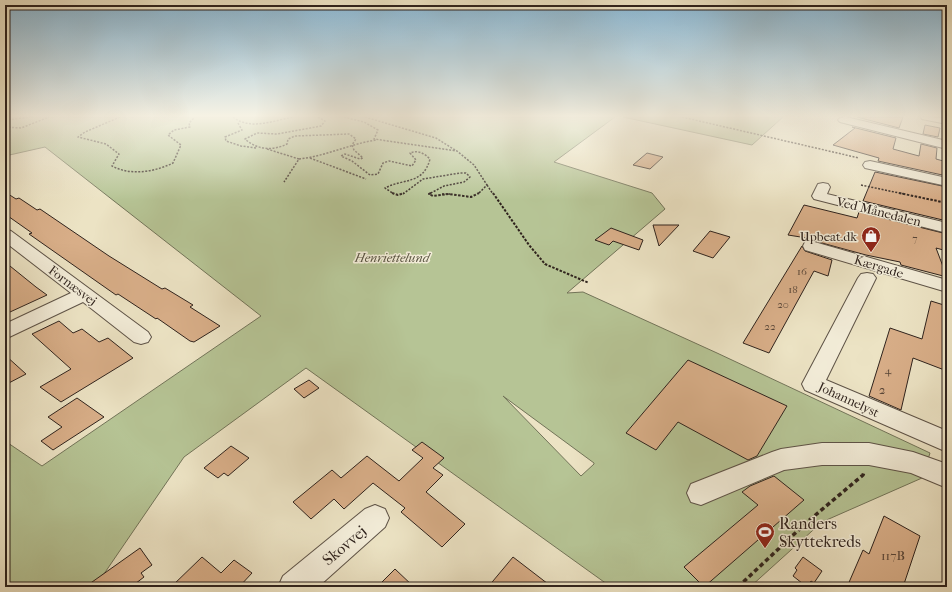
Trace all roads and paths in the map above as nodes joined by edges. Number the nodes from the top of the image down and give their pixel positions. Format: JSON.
{"nodes":[{"id":1,"x":108,"y":145,"type":"edge"},
{"id":2,"x":181,"y":145,"type":"edge"},
{"id":3,"x":237,"y":145,"type":"edge"},
{"id":4,"x":252,"y":145,"type":"edge"},
{"id":5,"x":286,"y":145,"type":"edge"},
{"id":6,"x":352,"y":145,"type":"joint"},
{"id":7,"x":411,"y":145,"type":"edge"},
{"id":8,"x":447,"y":145,"type":"edge"},
{"id":9,"x":803,"y":145,"type":"edge"},
{"id":10,"x":895,"y":145,"type":"edge"},
{"id":11,"x":904,"y":147,"type":"dead end"},
{"id":12,"x":263,"y":148,"type":"junction"},
{"id":13,"x":457,"y":151,"type":"junction"},
{"id":14,"x":310,"y":158,"type":"junction"},
{"id":15,"x":299,"y":159,"type":"junction"},
{"id":16,"x":870,"y":165,"type":"joint"},
{"id":17,"x":366,"y":179,"type":"dead end"},
{"id":18,"x":284,"y":182,"type":"dead end"},
{"id":19,"x":947,"y":182,"type":"edge"},
{"id":20,"x":861,"y":184,"type":"dead end"},
{"id":21,"x":487,"y":186,"type":"junction"},
{"id":22,"x":823,"y":188,"type":"dead end"},
{"id":23,"x":947,"y":203,"type":"edge"},
{"id":24,"x":947,"y":228,"type":"edge"},
{"id":25,"x":5,"y":234,"type":"edge"},
{"id":26,"x":811,"y":246,"type":"dead end"},
{"id":27,"x":867,"y":278,"type":"dead end"},
{"id":28,"x":589,"y":283,"type":"dead end"},
{"id":29,"x":947,"y":286,"type":"edge"},
{"id":30,"x":85,"y":294,"type":"junction"},
{"id":31,"x":5,"y":332,"type":"edge"},
{"id":32,"x":141,"y":337,"type":"dead end"},
{"id":33,"x":947,"y":442,"type":"edge"},
{"id":34,"x":869,"y":454,"type":"junction"},
{"id":35,"x":947,"y":476,"type":"edge"},
{"id":36,"x":701,"y":493,"type":"dead end"},
{"id":37,"x":375,"y":518,"type":"dead end"},
{"id":38,"x":294,"y":587,"type":"edge"},
{"id":39,"x":738,"y":587,"type":"edge"}],
"edges":[{"from":1,"to":2,"type":"path"},
{"from":3,"to":12,"type":"path"},
{"from":4,"to":12,"type":"path"},
{"from":5,"to":12,"type":"path"},
{"from":6,"to":14,"type":"path"},
{"from":6,"to":21,"type":"path"},
{"from":7,"to":13,"type":"path"},
{"from":8,"to":13,"type":"path"},
{"from":9,"to":16,"type":"path"},
{"from":10,"to":11,"type":"street"},
{"from":12,"to":15,"type":"path"},
{"from":13,"to":21,"type":"path"},
{"from":14,"to":15,"type":"path"},
{"from":14,"to":17,"type":"path"},
{"from":15,"to":18,"type":"path"},
{"from":16,"to":19,"type":"street"},
{"from":20,"to":23,"type":"path"},
{"from":21,"to":28,"type":"path"},
{"from":22,"to":24,"type":"street","name":"Ved Månedalen"},
{"from":25,"to":30,"type":"street","name":"Fornæsvej"},
{"from":26,"to":29,"type":"street","name":"Kærgade"},
{"from":27,"to":33,"type":"street","name":"Johannelyst"},
{"from":30,"to":31,"type":"street"},
{"from":30,"to":32,"type":"street","name":"Fornæsvej"},
{"from":34,"to":35,"type":"street"},
{"from":34,"to":36,"type":"street"},
{"from":34,"to":39,"type":"path"},
{"from":37,"to":38,"type":"street","name":"Skovvej"}]}
